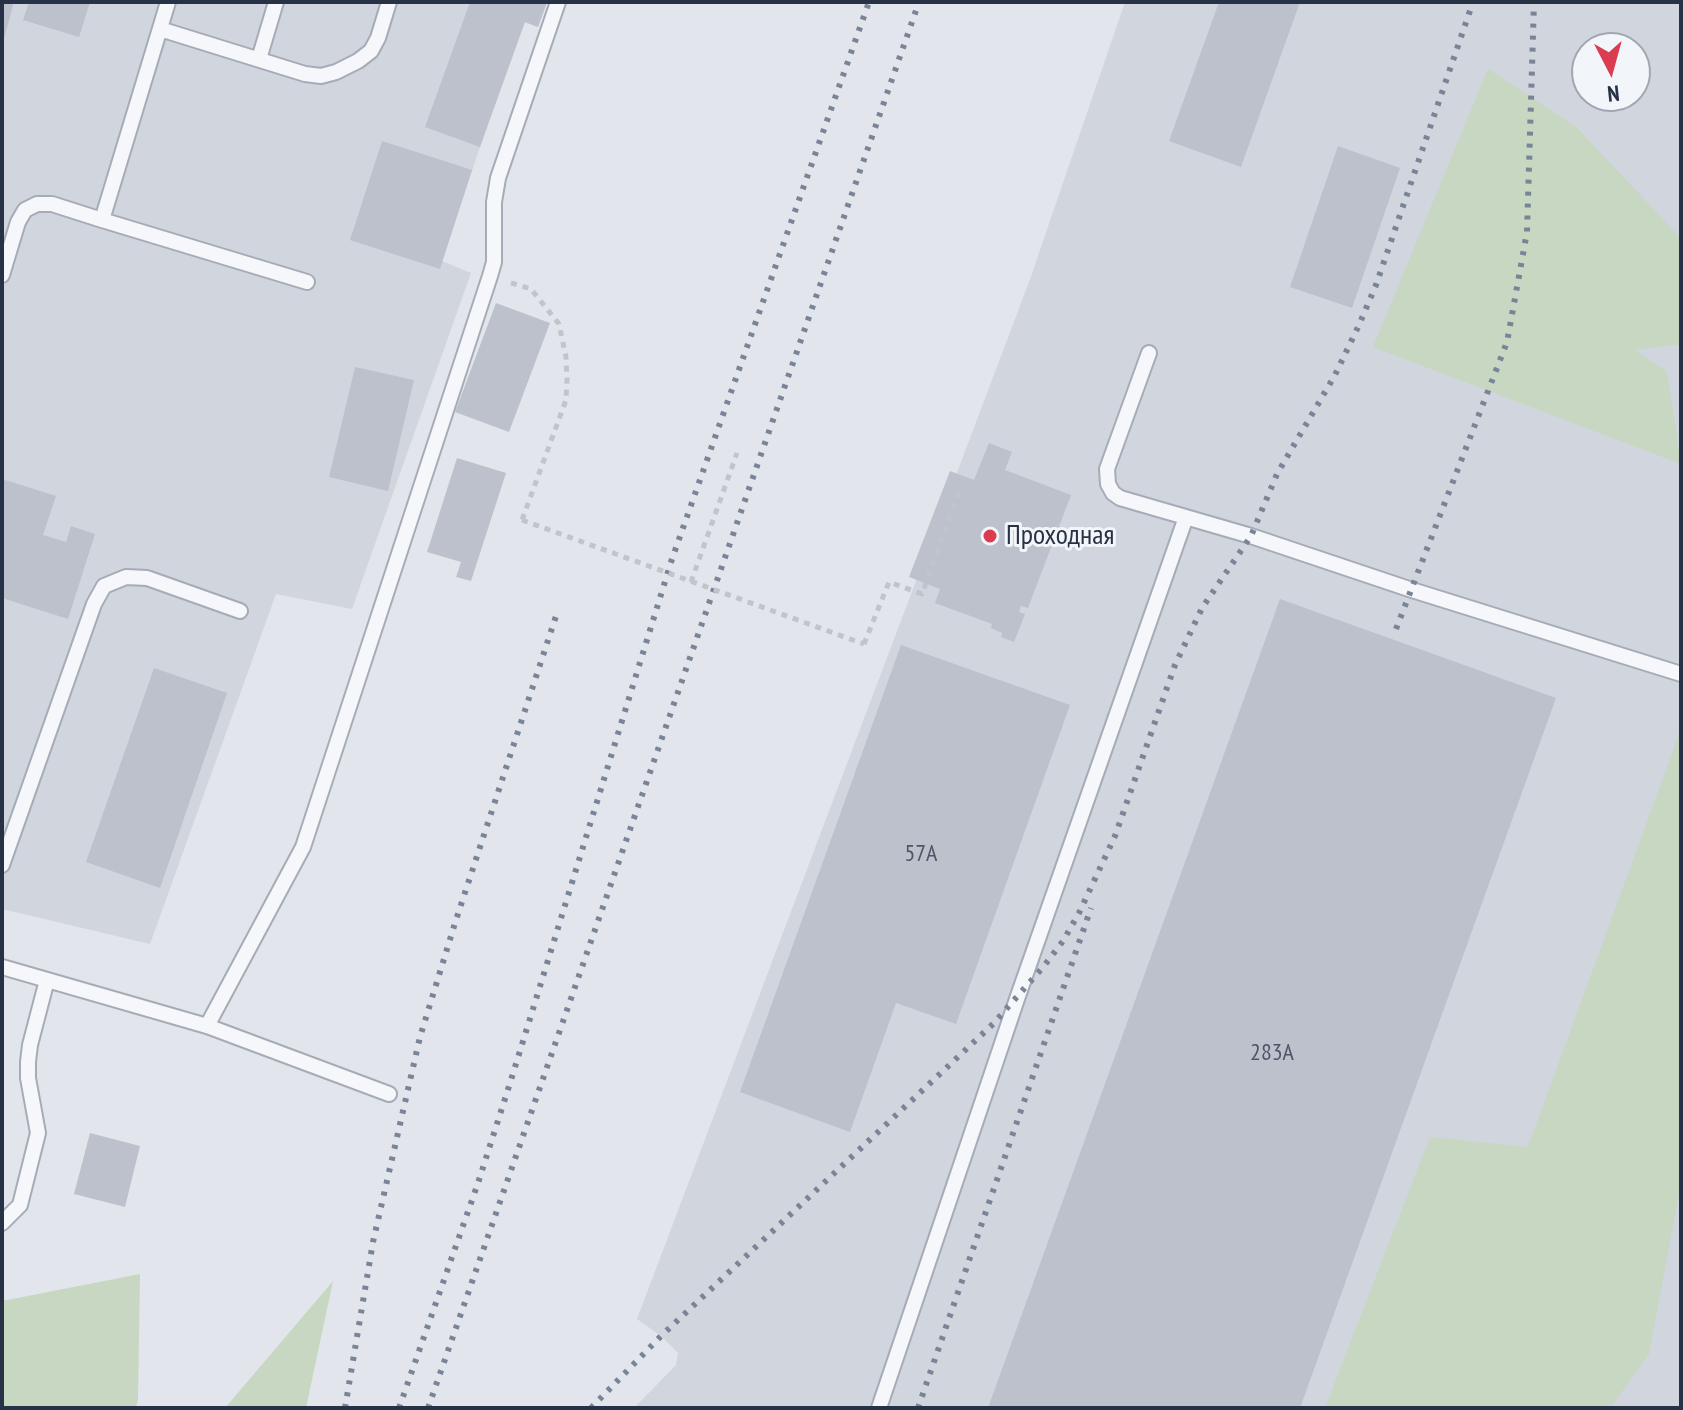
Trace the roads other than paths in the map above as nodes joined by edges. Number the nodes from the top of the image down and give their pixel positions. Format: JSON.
{"nodes":[{"id":1,"x":168,"y":2,"type":"edge"},
{"id":2,"x":276,"y":2,"type":"edge"},
{"id":3,"x":389,"y":2,"type":"edge"},
{"id":4,"x":558,"y":2,"type":"edge"},
{"id":5,"x":160,"y":29,"type":"junction"},
{"id":6,"x":259,"y":59,"type":"junction"},
{"id":7,"x":102,"y":220,"type":"junction"},
{"id":8,"x":2,"y":275,"type":"edge"},
{"id":9,"x":307,"y":282,"type":"dead end"},
{"id":10,"x":1149,"y":353,"type":"dead end"},
{"id":11,"x":1186,"y":517,"type":"junction"},
{"id":12,"x":240,"y":611,"type":"dead end"},
{"id":13,"x":1681,"y":674,"type":"edge"},
{"id":14,"x":2,"y":865,"type":"edge"},
{"id":15,"x":2,"y":967,"type":"edge"},
{"id":16,"x":47,"y":980,"type":"junction"},
{"id":17,"x":207,"y":1026,"type":"junction"},
{"id":18,"x":389,"y":1094,"type":"dead end"},
{"id":19,"x":2,"y":1223,"type":"edge"},
{"id":20,"x":879,"y":1408,"type":"edge"}],
"edges":[{"from":1,"to":5,"type":"lane"},
{"from":2,"to":6,"type":"lane"},
{"from":3,"to":6,"type":"lane"},
{"from":4,"to":17,"type":"lane"},
{"from":5,"to":6,"type":"lane"},
{"from":5,"to":7,"type":"lane"},
{"from":7,"to":8,"type":"lane"},
{"from":7,"to":9,"type":"lane"},
{"from":10,"to":11,"type":"lane"},
{"from":11,"to":13,"type":"lane"},
{"from":11,"to":20,"type":"lane"},
{"from":12,"to":14,"type":"lane"},
{"from":15,"to":16,"type":"lane"},
{"from":16,"to":17,"type":"lane"},
{"from":16,"to":19,"type":"lane"},
{"from":17,"to":18,"type":"lane"}]}
